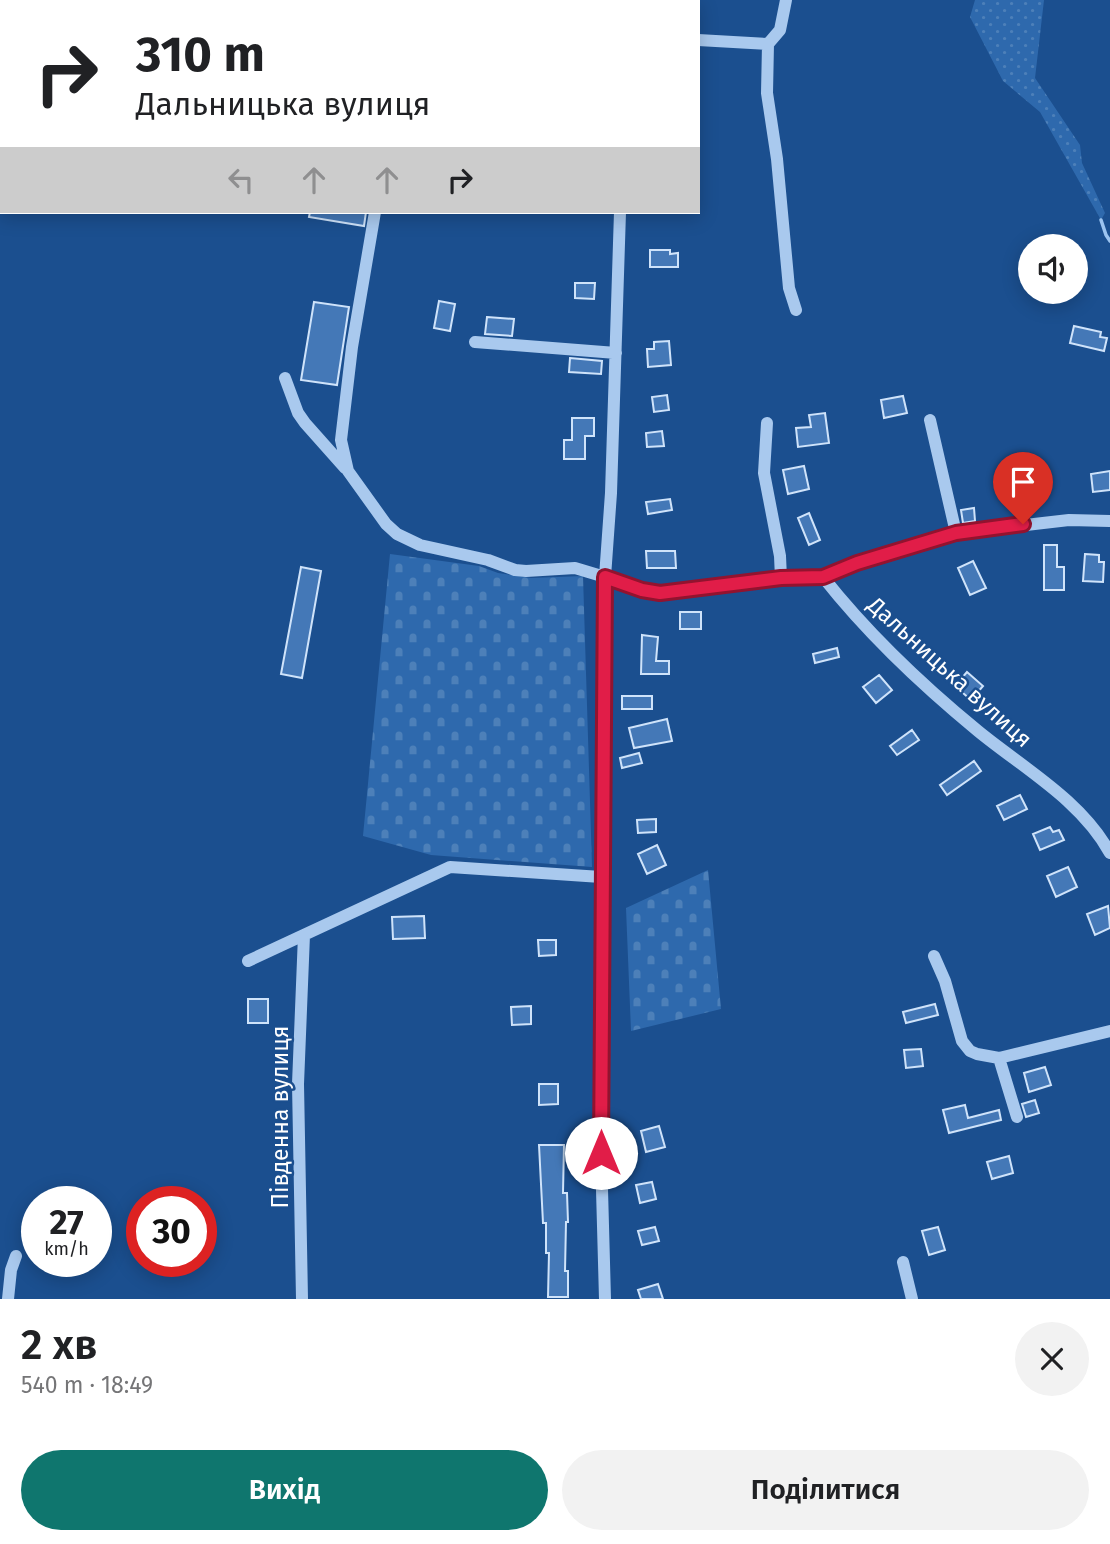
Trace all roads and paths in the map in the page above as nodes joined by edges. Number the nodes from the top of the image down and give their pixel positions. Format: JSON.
{"nodes":[{"id":1,"x":786,"y":0,"type":"edge"},
{"id":2,"x":700,"y":40,"type":"edge"},
{"id":3,"x":768,"y":44,"type":"junction"},
{"id":4,"x":375,"y":214,"type":"edge"},
{"id":5,"x":620,"y":214,"type":"edge"},
{"id":6,"x":796,"y":310,"type":"dead end"},
{"id":7,"x":475,"y":341,"type":"dead end"},
{"id":8,"x":616,"y":354,"type":"junction"},
{"id":9,"x":285,"y":378,"type":"dead end"},
{"id":10,"x":930,"y":420,"type":"dead end"},
{"id":11,"x":767,"y":422,"type":"dead end"},
{"id":12,"x":348,"y":471,"type":"junction"},
{"id":13,"x":1110,"y":515,"type":"edge"},
{"id":14,"x":1095,"y":519,"type":"junction"},
{"id":15,"x":1110,"y":521,"type":"edge"},
{"id":16,"x":956,"y":533,"type":"junction"},
{"id":17,"x":605,"y":577,"type":"junction"},
{"id":18,"x":823,"y":577,"type":"junction"},
{"id":19,"x":781,"y":578,"type":"junction"},
{"id":20,"x":1110,"y":853,"type":"edge"},
{"id":21,"x":601,"y":877,"type":"junction"},
{"id":22,"x":304,"y":935,"type":"junction"},
{"id":23,"x":934,"y":956,"type":"dead end"},
{"id":24,"x":248,"y":961,"type":"dead end"},
{"id":25,"x":1110,"y":1031,"type":"edge"},
{"id":26,"x":999,"y":1058,"type":"junction"},
{"id":27,"x":1017,"y":1118,"type":"dead end"},
{"id":28,"x":16,"y":1256,"type":"dead end"},
{"id":29,"x":903,"y":1262,"type":"dead end"},
{"id":30,"x":8,"y":1299,"type":"edge"},
{"id":31,"x":302,"y":1299,"type":"edge"},
{"id":32,"x":606,"y":1299,"type":"edge"},
{"id":33,"x":912,"y":1299,"type":"edge"}],
"edges":[{"from":1,"to":3,"type":"street"},
{"from":2,"to":3,"type":"street"},
{"from":3,"to":6,"type":"street"},
{"from":4,"to":12,"type":"street"},
{"from":5,"to":8,"type":"street"},
{"from":7,"to":8,"type":"street"},
{"from":8,"to":17,"type":"street"},
{"from":9,"to":12,"type":"street"},
{"from":10,"to":16,"type":"street"},
{"from":11,"to":19,"type":"street"},
{"from":12,"to":17,"type":"street"},
{"from":13,"to":14,"type":"street"},
{"from":14,"to":15,"type":"street"},
{"from":14,"to":16,"type":"street"},
{"from":16,"to":18,"type":"street"},
{"from":17,"to":19,"type":"street"},
{"from":17,"to":21,"type":"street"},
{"from":18,"to":19,"type":"street"},
{"from":18,"to":20,"type":"street","name":"Дальницька вулиця"},
{"from":21,"to":22,"type":"street"},
{"from":21,"to":32,"type":"street"},
{"from":22,"to":24,"type":"street"},
{"from":22,"to":31,"type":"street","name":"Південна вулиця"},
{"from":23,"to":26,"type":"street"},
{"from":25,"to":26,"type":"street"},
{"from":26,"to":27,"type":"street"},
{"from":28,"to":30,"type":"street"},
{"from":29,"to":33,"type":"street"}]}
